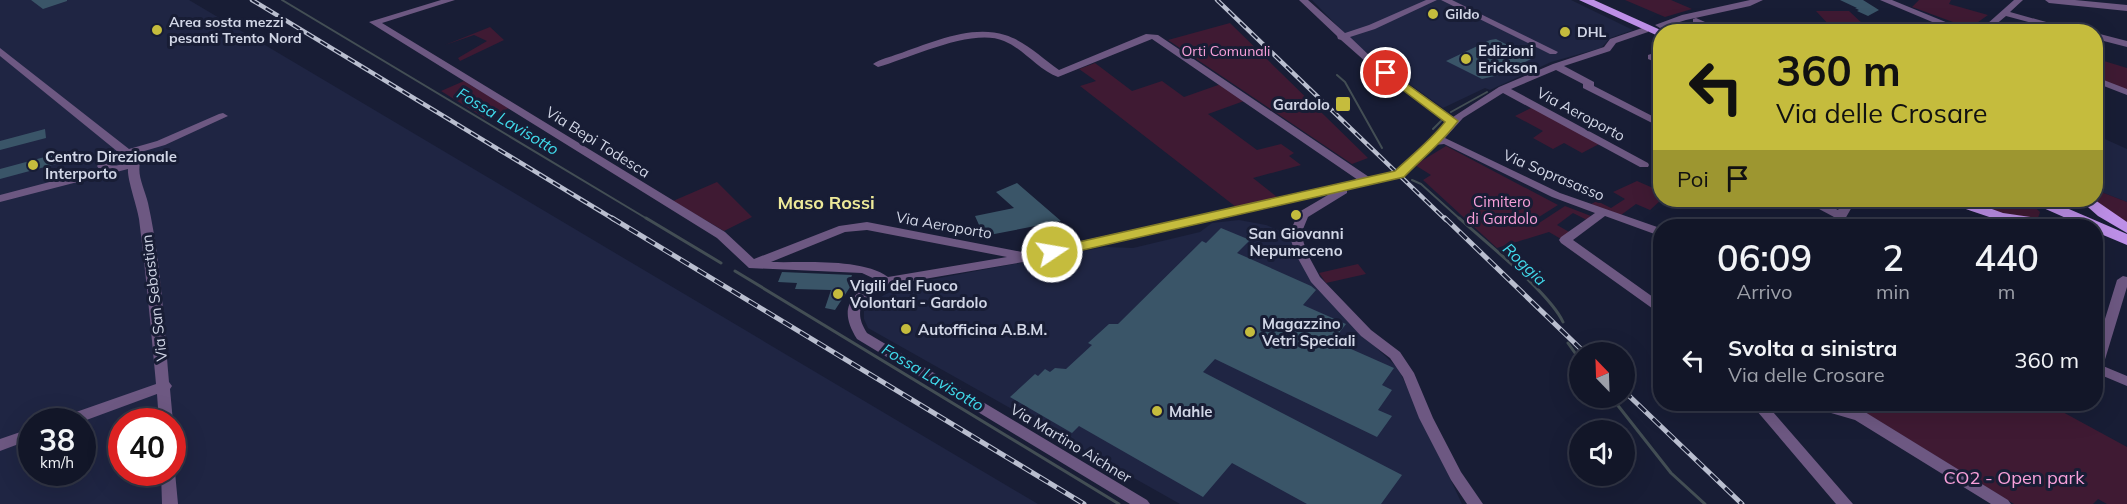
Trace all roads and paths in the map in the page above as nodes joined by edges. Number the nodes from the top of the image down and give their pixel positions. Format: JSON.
{"nodes":[{"id":1,"x":451,"y":0,"type":"edge"},
{"id":2,"x":1303,"y":0,"type":"edge"},
{"id":3,"x":1433,"y":0,"type":"edge"},
{"id":4,"x":1445,"y":0,"type":"edge"},
{"id":5,"x":1585,"y":0,"type":"edge"},
{"id":6,"x":1596,"y":0,"type":"edge"},
{"id":7,"x":1759,"y":0,"type":"edge"},
{"id":8,"x":1884,"y":0,"type":"edge"},
{"id":9,"x":2019,"y":0,"type":"edge"},
{"id":10,"x":2049,"y":0,"type":"edge"},
{"id":11,"x":2127,"y":8,"type":"edge"},
{"id":12,"x":1719,"y":11,"type":"junction"},
{"id":13,"x":2000,"y":15,"type":"junction"},
{"id":14,"x":1944,"y":23,"type":"joint"},
{"id":15,"x":1675,"y":24,"type":"edge"},
{"id":16,"x":1703,"y":24,"type":"edge"},
{"id":17,"x":1950,"y":24,"type":"edge"},
{"id":18,"x":1990,"y":24,"type":"edge"},
{"id":19,"x":2000,"y":24,"type":"edge"},
{"id":20,"x":2041,"y":24,"type":"edge"},
{"id":21,"x":1653,"y":26,"type":"edge"},
{"id":22,"x":1653,"y":26,"type":"edge"},
{"id":23,"x":1645,"y":30,"type":"dead end"},
{"id":24,"x":1341,"y":37,"type":"junction"},
{"id":25,"x":2103,"y":38,"type":"edge"},
{"id":26,"x":2127,"y":44,"type":"edge"},
{"id":27,"x":0,"y":51,"type":"edge"},
{"id":28,"x":1553,"y":52,"type":"dead end"},
{"id":29,"x":878,"y":64,"type":"dead end"},
{"id":30,"x":1556,"y":66,"type":"junction"},
{"id":31,"x":2103,"y":83,"type":"edge"},
{"id":32,"x":1503,"y":89,"type":"junction"},
{"id":33,"x":2127,"y":92,"type":"edge"},
{"id":34,"x":223,"y":116,"type":"dead end"},
{"id":35,"x":1653,"y":120,"type":"edge"},
{"id":36,"x":1452,"y":121,"type":"junction"},
{"id":37,"x":1438,"y":140,"type":"junction"},
{"id":38,"x":112,"y":143,"type":"junction"},
{"id":39,"x":132,"y":156,"type":"junction"},
{"id":40,"x":110,"y":164,"type":"junction"},
{"id":41,"x":1644,"y":165,"type":"dead end"},
{"id":42,"x":133,"y":175,"type":"junction"},
{"id":43,"x":1368,"y":182,"type":"junction"},
{"id":44,"x":1348,"y":186,"type":"junction"},
{"id":45,"x":0,"y":199,"type":"edge"},
{"id":46,"x":1819,"y":207,"type":"edge"},
{"id":47,"x":1974,"y":207,"type":"edge"},
{"id":48,"x":2042,"y":207,"type":"edge"},
{"id":49,"x":2053,"y":207,"type":"edge"},
{"id":50,"x":2064,"y":207,"type":"edge"},
{"id":51,"x":2096,"y":207,"type":"edge"},
{"id":52,"x":1602,"y":213,"type":"junction"},
{"id":53,"x":1835,"y":219,"type":"edge"},
{"id":54,"x":2009,"y":219,"type":"edge"},
{"id":55,"x":2042,"y":219,"type":"edge"},
{"id":56,"x":2084,"y":219,"type":"edge"},
{"id":57,"x":2091,"y":219,"type":"edge"},
{"id":58,"x":2103,"y":225,"type":"edge"},
{"id":59,"x":2103,"y":226,"type":"edge"},
{"id":60,"x":1653,"y":230,"type":"edge"},
{"id":61,"x":2103,"y":233,"type":"edge"},
{"id":62,"x":2126,"y":235,"type":"edge"},
{"id":63,"x":1029,"y":257,"type":"junction"},
{"id":64,"x":753,"y":265,"type":"junction"},
{"id":65,"x":2123,"y":280,"type":"dead end"},
{"id":66,"x":886,"y":281,"type":"junction"},
{"id":67,"x":1653,"y":303,"type":"edge"},
{"id":68,"x":2103,"y":345,"type":"edge"},
{"id":69,"x":2103,"y":371,"type":"edge"},
{"id":70,"x":2127,"y":381,"type":"edge"},
{"id":71,"x":165,"y":386,"type":"junction"},
{"id":72,"x":166,"y":408,"type":"edge"},
{"id":73,"x":96,"y":411,"type":"edge"},
{"id":74,"x":1764,"y":411,"type":"edge"},
{"id":75,"x":1843,"y":411,"type":"edge"},
{"id":76,"x":18,"y":438,"type":"edge"},
{"id":77,"x":0,"y":445,"type":"edge"},
{"id":78,"x":169,"y":486,"type":"edge"},
{"id":79,"x":170,"y":504,"type":"edge"},
{"id":80,"x":1142,"y":504,"type":"edge"},
{"id":81,"x":1475,"y":504,"type":"edge"},
{"id":82,"x":1845,"y":504,"type":"edge"},
{"id":83,"x":2003,"y":504,"type":"edge"}],
"edges":[{"from":1,"to":64,"type":"street","name":"Via Bepi Todesca"},
{"from":2,"to":24,"type":"street"},
{"from":3,"to":24,"type":"street"},
{"from":4,"to":28,"type":"street"},
{"from":5,"to":21,"type":"main road"},
{"from":6,"to":22,"type":"main road"},
{"from":7,"to":12,"type":"street"},
{"from":8,"to":14,"type":"street"},
{"from":9,"to":13,"type":"street"},
{"from":10,"to":11,"type":"street"},
{"from":12,"to":15,"type":"street"},
{"from":12,"to":16,"type":"street"},
{"from":13,"to":18,"type":"street"},
{"from":13,"to":19,"type":"street"},
{"from":13,"to":20,"type":"street"},
{"from":14,"to":17,"type":"street"},
{"from":23,"to":30,"type":"street","name":"Via Aeroporto"},
{"from":24,"to":36,"type":"street"},
{"from":25,"to":26,"type":"street"},
{"from":27,"to":38,"type":"street"},
{"from":29,"to":43,"type":"street"},
{"from":30,"to":32,"type":"street","name":"Via Aeroporto"},
{"from":30,"to":35,"type":"street","name":"Via Aeroporto"},
{"from":31,"to":33,"type":"street"},
{"from":32,"to":36,"type":"street","name":"Via Aeroporto"},
{"from":32,"to":41,"type":"street","name":"Via Aeroporto"},
{"from":34,"to":39,"type":"street"},
{"from":36,"to":37,"type":"street","name":"Via Aeroporto"},
{"from":37,"to":43,"type":"street","name":"Via Aeroporto"},
{"from":37,"to":52,"type":"street","name":"Via Soprasasso"},
{"from":38,"to":39,"type":"street"},
{"from":38,"to":40,"type":"street"},
{"from":39,"to":40,"type":"street"},
{"from":39,"to":42,"type":"street","name":"Via San Sebastian"},
{"from":40,"to":42,"type":"street"},
{"from":40,"to":45,"type":"street"},
{"from":42,"to":71,"type":"street","name":"Via San Sebastian"},
{"from":43,"to":44,"type":"street","name":"Via Aeroporto"},
{"from":44,"to":63,"type":"street","name":"Via Aeroporto"},
{"from":44,"to":81,"type":"street"},
{"from":46,"to":53,"type":"street"},
{"from":47,"to":54,"type":"main road"},
{"from":48,"to":55,"type":"main road"},
{"from":49,"to":56,"type":"main road"},
{"from":50,"to":57,"type":"main road"},
{"from":51,"to":62,"type":"main road"},
{"from":52,"to":60,"type":"street","name":"Via Soprasasso"},
{"from":52,"to":67,"type":"street"},
{"from":58,"to":62,"type":"main road"},
{"from":59,"to":62,"type":"main road"},
{"from":61,"to":62,"type":"main road"},
{"from":63,"to":64,"type":"street","name":"Via Aeroporto"},
{"from":63,"to":66,"type":"street","name":"Via Aeroporto"},
{"from":64,"to":66,"type":"street"},
{"from":65,"to":68,"type":"street"},
{"from":66,"to":80,"type":"street","name":"Via Martino Aichner"},
{"from":69,"to":70,"type":"street"},
{"from":71,"to":72,"type":"street","name":"Via San Sebastian"},
{"from":71,"to":73,"type":"street"},
{"from":74,"to":82,"type":"street"},
{"from":75,"to":83,"type":"street"},
{"from":76,"to":77,"type":"street"},
{"from":78,"to":79,"type":"street"}]}
